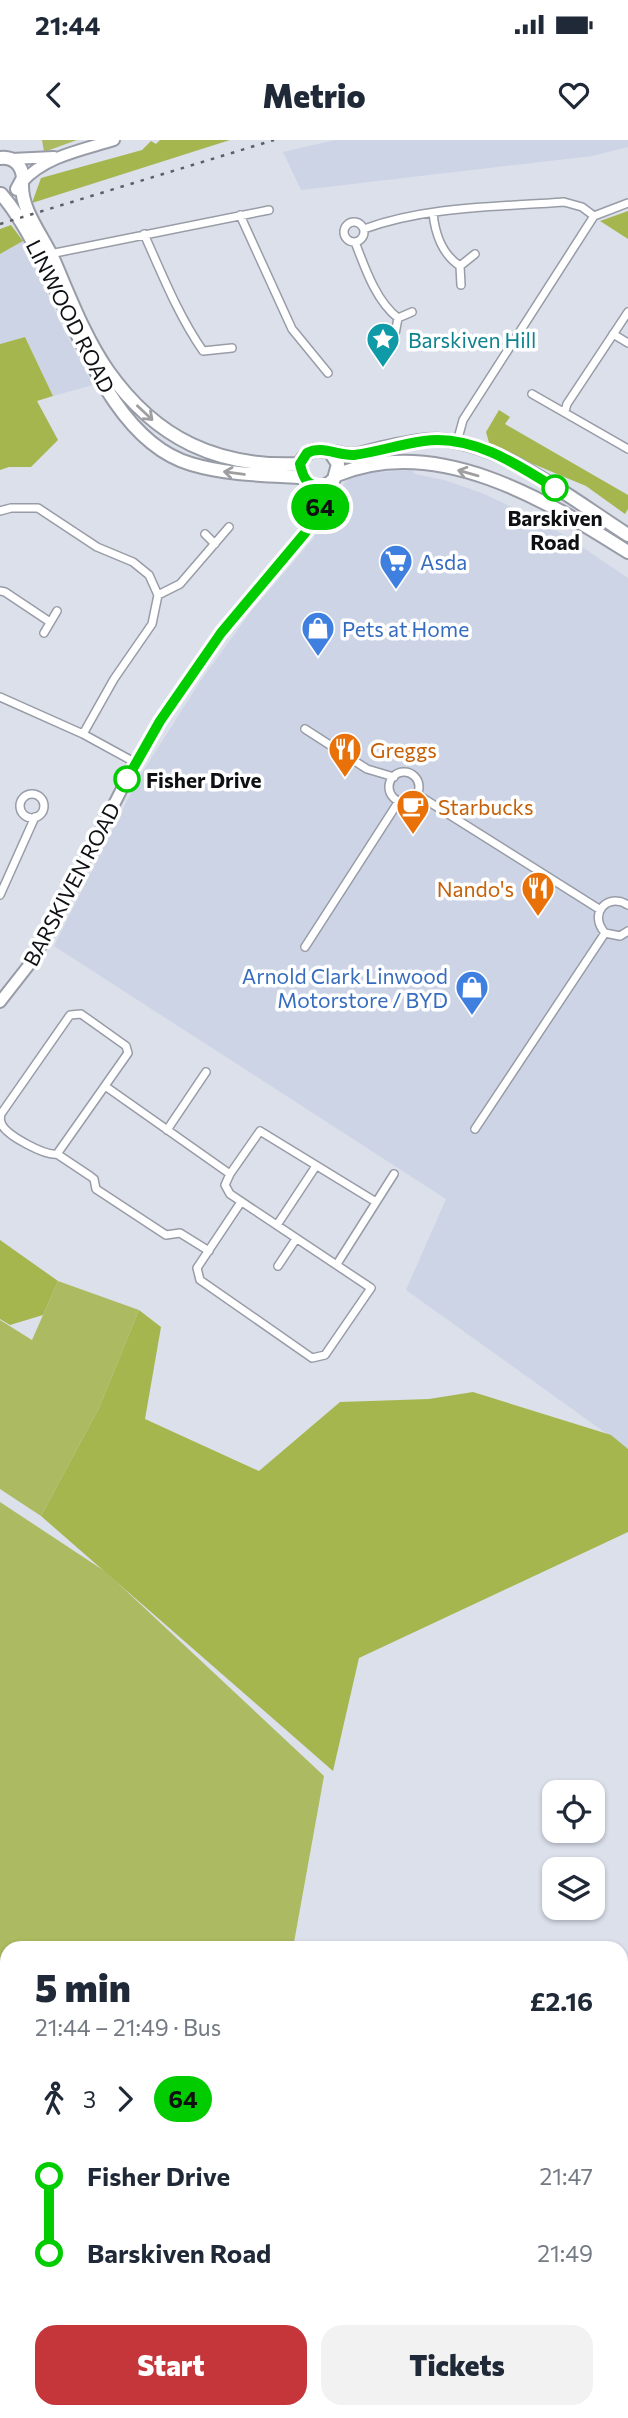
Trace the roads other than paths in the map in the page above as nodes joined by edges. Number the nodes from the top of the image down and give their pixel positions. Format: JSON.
{"nodes":[{"id":1,"x":114,"y":140,"type":"edge"},
{"id":2,"x":59,"y":157,"type":"junction"},
{"id":3,"x":6,"y":158,"type":"edge"},
{"id":4,"x":22,"y":183,"type":"junction"},
{"id":5,"x":1,"y":194,"type":"edge"},
{"id":6,"x":628,"y":203,"type":"edge"},
{"id":7,"x":269,"y":210,"type":"dead end"},
{"id":8,"x":433,"y":213,"type":"junction"},
{"id":9,"x":240,"y":215,"type":"junction"},
{"id":10,"x":594,"y":216,"type":"junction"},
{"id":11,"x":364,"y":229,"type":"junction"},
{"id":12,"x":144,"y":234,"type":"junction"},
{"id":13,"x":355,"y":242,"type":"junction"},
{"id":14,"x":475,"y":254,"type":"dead end"},
{"id":15,"x":46,"y":255,"type":"junction"},
{"id":16,"x":460,"y":266,"type":"junction"},
{"id":17,"x":461,"y":285,"type":"dead end"},
{"id":18,"x":412,"y":312,"type":"dead end"},
{"id":19,"x":628,"y":312,"type":"edge"},
{"id":20,"x":398,"y":318,"type":"junction"},
{"id":21,"x":395,"y":334,"type":"dead end"},
{"id":22,"x":613,"y":334,"type":"junction"},
{"id":23,"x":628,"y":343,"type":"edge"},
{"id":24,"x":232,"y":348,"type":"dead end"},
{"id":25,"x":328,"y":373,"type":"dead end"},
{"id":26,"x":532,"y":394,"type":"dead end"},
{"id":27,"x":565,"y":411,"type":"junction"},
{"id":28,"x":457,"y":442,"type":"junction"},
{"id":29,"x":628,"y":449,"type":"edge"},
{"id":30,"x":330,"y":452,"type":"junction"},
{"id":31,"x":300,"y":464,"type":"junction"},
{"id":32,"x":337,"y":475,"type":"junction"},
{"id":33,"x":302,"y":477,"type":"junction"},
{"id":34,"x":323,"y":486,"type":"junction"},
{"id":35,"x":0,"y":511,"type":"edge"},
{"id":36,"x":229,"y":527,"type":"dead end"},
{"id":37,"x":205,"y":534,"type":"dead end"},
{"id":38,"x":628,"y":535,"type":"edge"},
{"id":39,"x":215,"y":544,"type":"junction"},
{"id":40,"x":628,"y":552,"type":"edge"},
{"id":41,"x":0,"y":591,"type":"edge"},
{"id":42,"x":158,"y":595,"type":"junction"},
{"id":43,"x":57,"y":611,"type":"dead end"},
{"id":44,"x":50,"y":622,"type":"junction"},
{"id":45,"x":44,"y":633,"type":"dead end"},
{"id":46,"x":0,"y":697,"type":"edge"},
{"id":47,"x":305,"y":729,"type":"dead end"},
{"id":48,"x":83,"y":734,"type":"junction"},
{"id":49,"x":136,"y":763,"type":"junction"},
{"id":50,"x":394,"y":777,"type":"junction"},
{"id":51,"x":418,"y":794,"type":"junction"},
{"id":52,"x":398,"y":801,"type":"junction"},
{"id":53,"x":35,"y":817,"type":"dead end"},
{"id":54,"x":0,"y":895,"type":"edge"},
{"id":55,"x":627,"y":902,"type":"edge"},
{"id":56,"x":599,"y":909,"type":"junction"},
{"id":57,"x":628,"y":931,"type":"edge"},
{"id":58,"x":604,"y":933,"type":"junction"},
{"id":59,"x":305,"y":947,"type":"dead end"},
{"id":60,"x":0,"y":1002,"type":"edge"},
{"id":61,"x":206,"y":1072,"type":"dead end"},
{"id":62,"x":105,"y":1086,"type":"junction"},
{"id":63,"x":0,"y":1117,"type":"edge"},
{"id":64,"x":475,"y":1129,"type":"dead end"},
{"id":65,"x":167,"y":1130,"type":"junction"},
{"id":66,"x":57,"y":1154,"type":"junction"},
{"id":67,"x":316,"y":1166,"type":"junction"},
{"id":68,"x":230,"y":1174,"type":"junction"},
{"id":69,"x":394,"y":1174,"type":"dead end"},
{"id":70,"x":241,"y":1202,"type":"junction"},
{"id":71,"x":376,"y":1202,"type":"junction"},
{"id":72,"x":277,"y":1226,"type":"junction"},
{"id":73,"x":296,"y":1239,"type":"junction"},
{"id":74,"x":209,"y":1251,"type":"junction"},
{"id":75,"x":337,"y":1264,"type":"junction"},
{"id":76,"x":278,"y":1266,"type":"dead end"}],
"edges":[{"from":1,"to":2,"type":"street"},
{"from":2,"to":3,"type":"street"},
{"from":2,"to":4,"type":"street"},
{"from":3,"to":4,"type":"main road","name":"LINWOOD ROAD"},
{"from":4,"to":5,"type":"main road"},
{"from":4,"to":15,"type":"main road","name":"LINWOOD ROAD"},
{"from":5,"to":15,"type":"main road","name":"LINWOOD ROAD"},
{"from":6,"to":10,"type":"street"},
{"from":7,"to":9,"type":"street"},
{"from":8,"to":10,"type":"street"},
{"from":8,"to":11,"type":"street"},
{"from":8,"to":16,"type":"street"},
{"from":9,"to":12,"type":"street"},
{"from":9,"to":25,"type":"street"},
{"from":10,"to":28,"type":"street"},
{"from":11,"to":13,"type":"street"},
{"from":11,"to":13,"type":"street"},
{"from":12,"to":15,"type":"street"},
{"from":12,"to":24,"type":"street"},
{"from":13,"to":20,"type":"street"},
{"from":14,"to":16,"type":"street"},
{"from":15,"to":31,"type":"main road","name":"LINWOOD ROAD","one_way":true},
{"from":33,"to":15,"type":"main road","name":"LINWOOD ROAD","one_way":true},
{"from":16,"to":17,"type":"street"},
{"from":18,"to":20,"type":"street"},
{"from":19,"to":22,"type":"street"},
{"from":20,"to":21,"type":"street"},
{"from":22,"to":23,"type":"street"},
{"from":22,"to":27,"type":"street"},
{"from":26,"to":27,"type":"street"},
{"from":27,"to":29,"type":"street"},
{"from":28,"to":30,"type":"main road"},
{"from":28,"to":38,"type":"main road"},
{"from":30,"to":31,"type":"main road"},
{"from":30,"to":32,"type":"main road"},
{"from":31,"to":33,"type":"main road"},
{"from":32,"to":34,"type":"main road"},
{"from":40,"to":32,"type":"main road","one_way":true},
{"from":33,"to":34,"type":"main road"},
{"from":34,"to":49,"type":"street","name":"BARSKIVEN ROAD"},
{"from":35,"to":42,"type":"street"},
{"from":36,"to":39,"type":"street"},
{"from":37,"to":39,"type":"street"},
{"from":39,"to":42,"type":"street"},
{"from":41,"to":44,"type":"street"},
{"from":42,"to":48,"type":"street"},
{"from":43,"to":44,"type":"street"},
{"from":44,"to":45,"type":"street"},
{"from":46,"to":48,"type":"street"},
{"from":47,"to":50,"type":"street"},
{"from":48,"to":49,"type":"street"},
{"from":49,"to":60,"type":"street","name":"BARSKIVEN ROAD"},
{"from":50,"to":51,"type":"street"},
{"from":50,"to":52,"type":"street"},
{"from":51,"to":52,"type":"street"},
{"from":51,"to":56,"type":"street"},
{"from":52,"to":59,"type":"street"},
{"from":53,"to":54,"type":"street"},
{"from":55,"to":56,"type":"street"},
{"from":56,"to":58,"type":"street"},
{"from":57,"to":58,"type":"street"},
{"from":58,"to":64,"type":"street"},
{"from":61,"to":65,"type":"street"},
{"from":62,"to":63,"type":"street"},
{"from":62,"to":65,"type":"street"},
{"from":62,"to":66,"type":"street"},
{"from":63,"to":66,"type":"street"},
{"from":65,"to":68,"type":"street"},
{"from":66,"to":74,"type":"street"},
{"from":67,"to":68,"type":"street"},
{"from":67,"to":71,"type":"street"},
{"from":67,"to":72,"type":"street"},
{"from":68,"to":70,"type":"street"},
{"from":69,"to":71,"type":"street"},
{"from":70,"to":72,"type":"street"},
{"from":70,"to":74,"type":"street"},
{"from":71,"to":75,"type":"street"},
{"from":72,"to":73,"type":"street"},
{"from":73,"to":75,"type":"street"},
{"from":73,"to":76,"type":"street"},
{"from":74,"to":75,"type":"street"}]}
